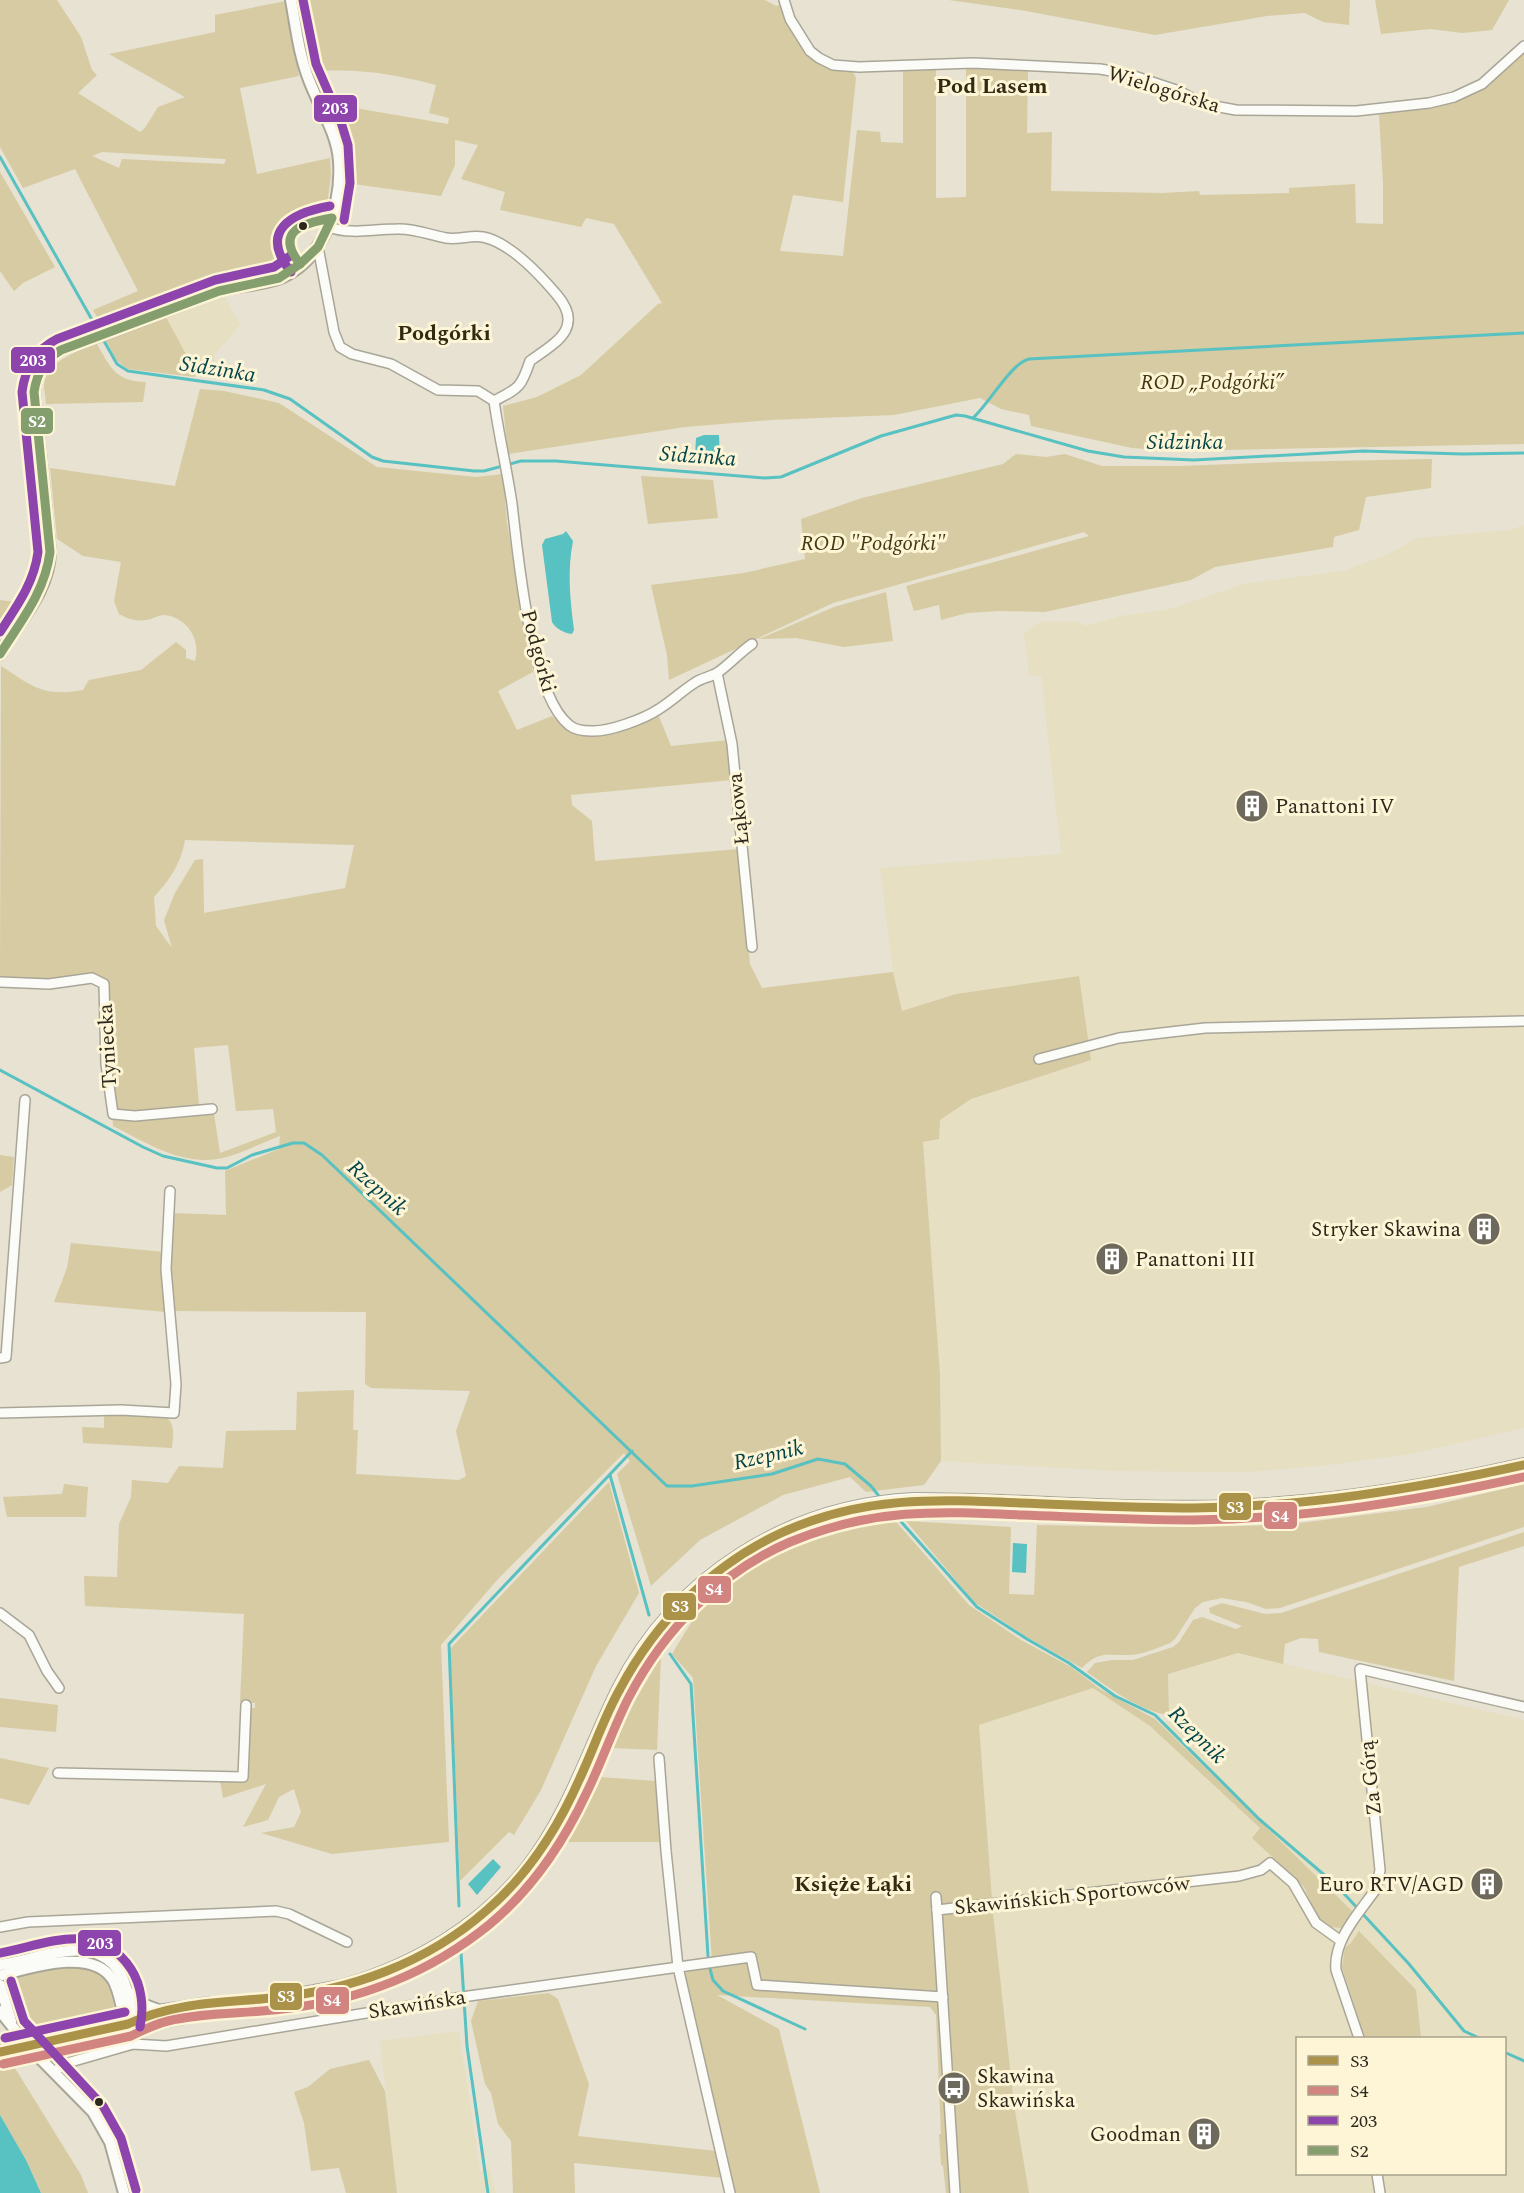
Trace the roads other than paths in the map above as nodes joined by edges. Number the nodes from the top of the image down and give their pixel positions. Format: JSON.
{"nodes":[{"id":1,"x":291,"y":0,"type":"edge"},
{"id":2,"x":784,"y":0,"type":"edge"},
{"id":3,"x":1524,"y":46,"type":"edge"},
{"id":4,"x":329,"y":227,"type":"junction"},
{"id":5,"x":318,"y":247,"type":"junction"},
{"id":6,"x":494,"y":401,"type":"junction"},
{"id":7,"x":752,"y":644,"type":"dead end"},
{"id":8,"x":0,"y":654,"type":"edge"},
{"id":9,"x":717,"y":673,"type":"junction"},
{"id":10,"x":752,"y":947,"type":"dead end"},
{"id":11,"x":0,"y":982,"type":"edge"},
{"id":12,"x":1524,"y":1021,"type":"edge"},
{"id":13,"x":1039,"y":1059,"type":"dead end"},
{"id":14,"x":25,"y":1100,"type":"dead end"},
{"id":15,"x":212,"y":1109,"type":"dead end"},
{"id":16,"x":170,"y":1191,"type":"dead end"},
{"id":17,"x":0,"y":1358,"type":"edge"},
{"id":18,"x":0,"y":1413,"type":"edge"},
{"id":19,"x":1524,"y":1465,"type":"edge"},
{"id":20,"x":0,"y":1613,"type":"edge"},
{"id":21,"x":59,"y":1688,"type":"dead end"},
{"id":22,"x":246,"y":1705,"type":"dead end"},
{"id":23,"x":1524,"y":1707,"type":"edge"},
{"id":24,"x":659,"y":1758,"type":"dead end"},
{"id":25,"x":58,"y":1773,"type":"dead end"},
{"id":26,"x":936,"y":1897,"type":"dead end"},
{"id":27,"x":937,"y":1910,"type":"junction"},
{"id":28,"x":2,"y":1928,"type":"edge"},
{"id":29,"x":1341,"y":1941,"type":"junction"},
{"id":30,"x":347,"y":1942,"type":"dead end"},
{"id":31,"x":678,"y":1967,"type":"junction"},
{"id":32,"x":0,"y":1974,"type":"edge"},
{"id":33,"x":128,"y":1991,"type":"junction"},
{"id":34,"x":943,"y":1997,"type":"junction"},
{"id":35,"x":278,"y":1998,"type":"junction"},
{"id":36,"x":0,"y":2011,"type":"edge"},
{"id":37,"x":163,"y":2011,"type":"junction"},
{"id":38,"x":128,"y":2024,"type":"junction"},
{"id":39,"x":13,"y":2027,"type":"junction"},
{"id":40,"x":1359,"y":2037,"type":"edge"},
{"id":41,"x":0,"y":2052,"type":"edge"},
{"id":42,"x":55,"y":2071,"type":"junction"},
{"id":43,"x":1377,"y":2175,"type":"edge"},
{"id":44,"x":124,"y":2193,"type":"edge"},
{"id":45,"x":730,"y":2193,"type":"edge"},
{"id":46,"x":956,"y":2193,"type":"edge"},
{"id":47,"x":1380,"y":2193,"type":"edge"}],
"edges":[{"from":1,"to":4,"type":"street"},
{"from":2,"to":3,"type":"street","name":"Wielogórska"},
{"from":4,"to":5,"type":"street"},
{"from":4,"to":6,"type":"street"},
{"from":5,"to":6,"type":"street"},
{"from":5,"to":8,"type":"street"},
{"from":6,"to":9,"type":"street","name":"Podgórki"},
{"from":7,"to":9,"type":"street","name":"Podgórki"},
{"from":9,"to":10,"type":"street","name":"Łąkowa"},
{"from":11,"to":15,"type":"street","name":"Tyniecka"},
{"from":12,"to":13,"type":"street"},
{"from":14,"to":17,"type":"street"},
{"from":16,"to":18,"type":"street"},
{"from":19,"to":35,"type":"main road"},
{"from":20,"to":21,"type":"street"},
{"from":22,"to":25,"type":"street"},
{"from":23,"to":29,"type":"street","name":"Za Górą"},
{"from":24,"to":31,"type":"street"},
{"from":26,"to":27,"type":"street"},
{"from":27,"to":29,"type":"street","name":"Skawińskich Sportowców"},
{"from":27,"to":34,"type":"street","name":"Skawińskich Sportowców"},
{"from":28,"to":30,"type":"street"},
{"from":29,"to":40,"type":"street","name":"Za Górą"},
{"from":31,"to":34,"type":"street","name":"Skawińska"},
{"from":31,"to":42,"type":"street","name":"Skawińska"},
{"from":31,"to":45,"type":"street"},
{"from":32,"to":33,"type":"street"},
{"from":32,"to":38,"type":"street"},
{"from":32,"to":39,"type":"street"},
{"from":33,"to":37,"type":"street"},
{"from":33,"to":38,"type":"street"},
{"from":34,"to":46,"type":"street","name":"Skawińskich Sportowców"},
{"from":35,"to":37,"type":"main road"},
{"from":35,"to":38,"type":"main road"},
{"from":36,"to":39,"type":"street"},
{"from":37,"to":38,"type":"main road"},
{"from":38,"to":41,"type":"main road","bridge":true},
{"from":39,"to":42,"type":"street"},
{"from":42,"to":44,"type":"street"},
{"from":43,"to":47,"type":"street"}]}
